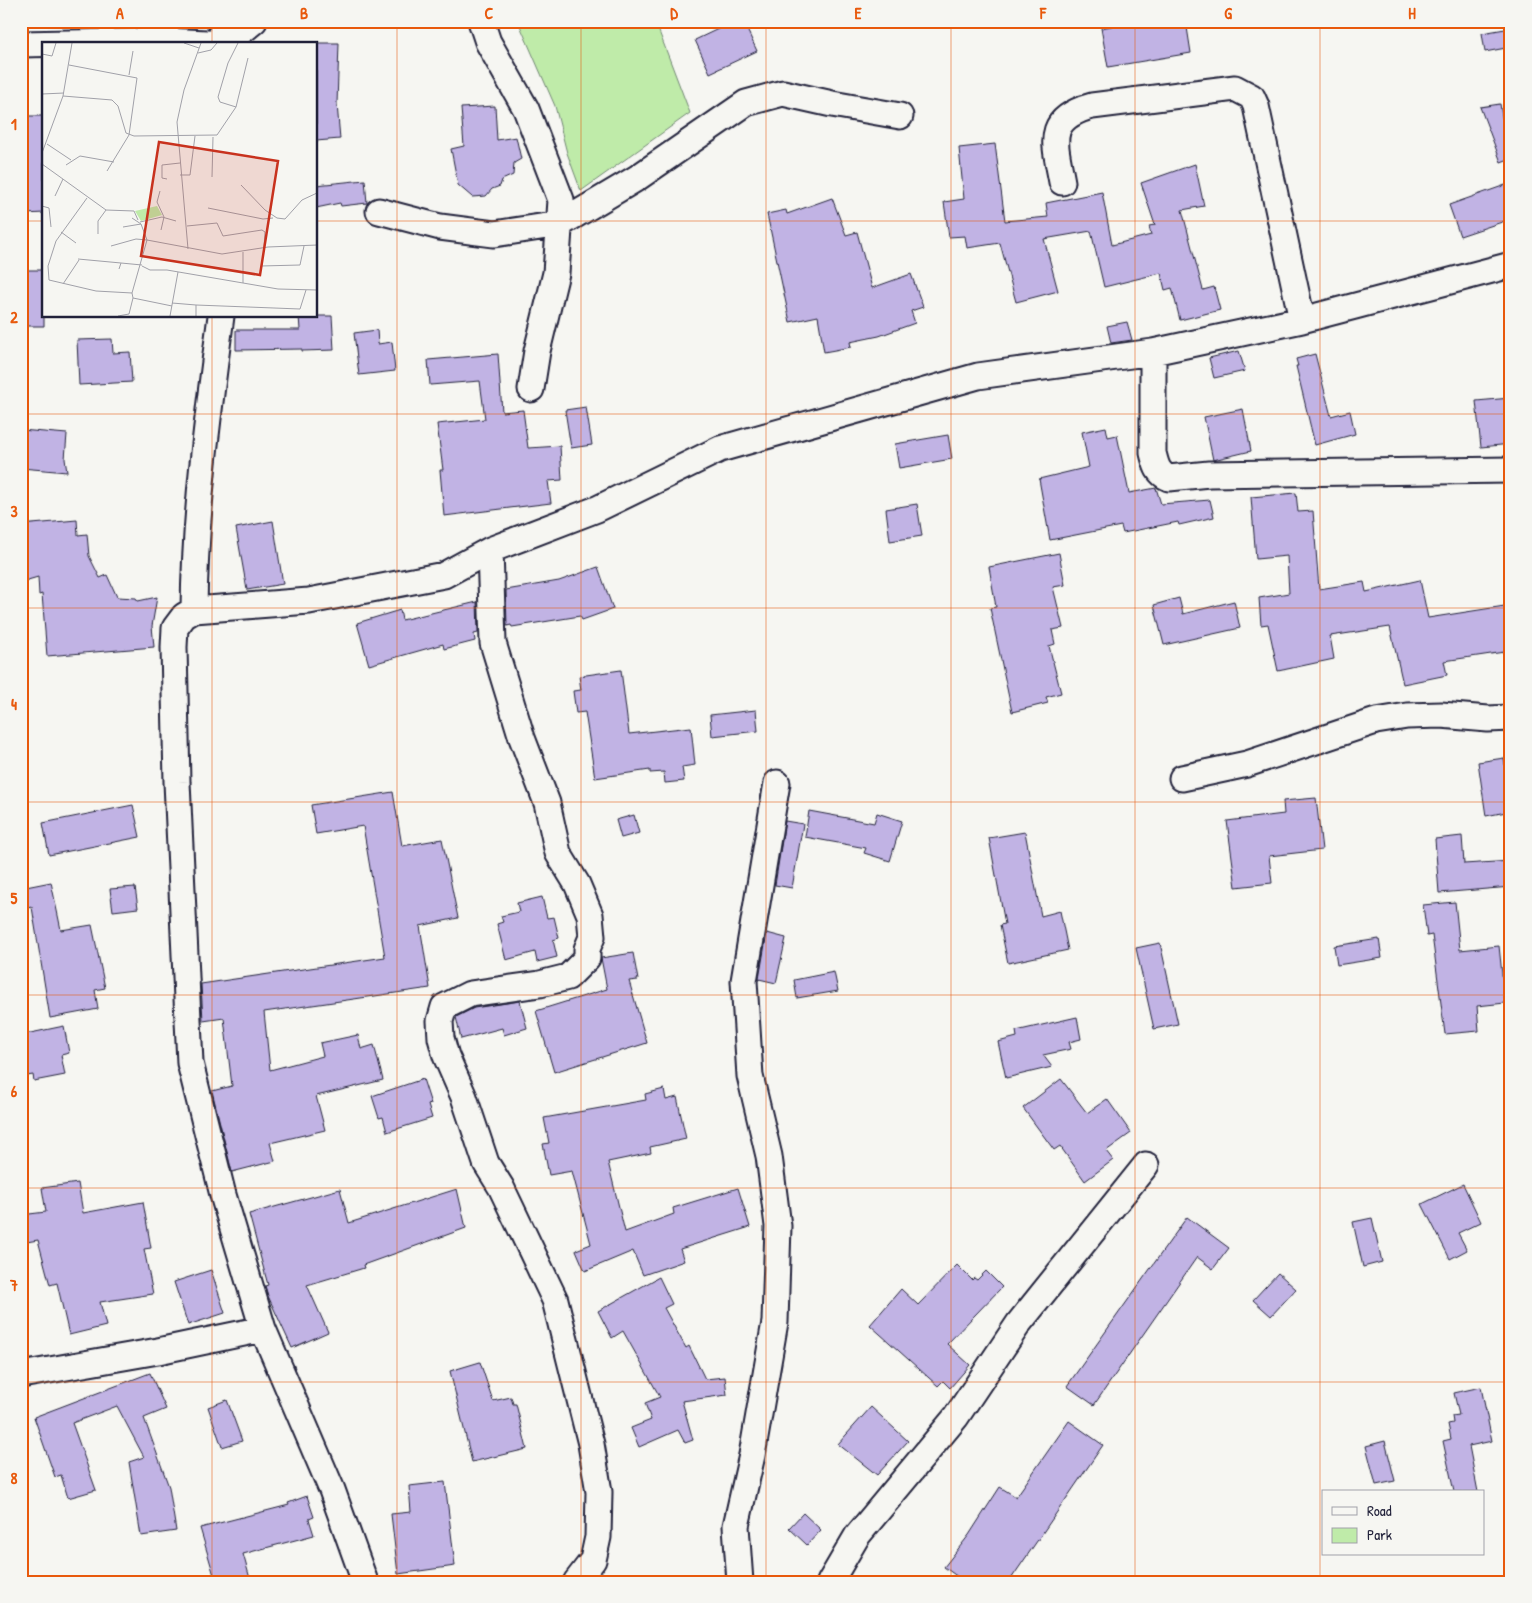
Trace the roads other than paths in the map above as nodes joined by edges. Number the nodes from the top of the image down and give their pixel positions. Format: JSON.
{"nodes":[{"id":1,"x":221,"y":21,"type":"edge"},
{"id":2,"x":254,"y":21,"type":"edge"},
{"id":3,"x":481,"y":21,"type":"edge"},
{"id":4,"x":118,"y":42,"type":"edge"},
{"id":5,"x":187,"y":42,"type":"edge"},
{"id":6,"x":226,"y":42,"type":"edge"},
{"id":7,"x":228,"y":42,"type":"edge"},
{"id":8,"x":21,"y":44,"type":"edge"},
{"id":9,"x":42,"y":44,"type":"edge"},
{"id":10,"x":900,"y":116,"type":"dead end"},
{"id":11,"x":1062,"y":182,"type":"dead end"},
{"id":12,"x":379,"y":211,"type":"dead end"},
{"id":13,"x":560,"y":224,"type":"junction"},
{"id":14,"x":1511,"y":265,"type":"edge"},
{"id":15,"x":221,"y":318,"type":"edge"},
{"id":16,"x":1302,"y":320,"type":"junction"},
{"id":17,"x":1153,"y":352,"type":"junction"},
{"id":18,"x":530,"y":389,"type":"dead end"},
{"id":19,"x":1511,"y":470,"type":"edge"},
{"id":20,"x":490,"y":550,"type":"junction"},
{"id":21,"x":194,"y":610,"type":"junction"},
{"id":22,"x":1511,"y":718,"type":"edge"},
{"id":23,"x":1182,"y":778,"type":"dead end"},
{"id":24,"x":778,"y":782,"type":"dead end"},
{"id":25,"x":1146,"y":1164,"type":"dead end"},
{"id":26,"x":263,"y":1329,"type":"junction"},
{"id":27,"x":21,"y":1374,"type":"edge"},
{"id":28,"x":365,"y":1582,"type":"edge"},
{"id":29,"x":576,"y":1582,"type":"edge"},
{"id":30,"x":740,"y":1582,"type":"edge"},
{"id":31,"x":830,"y":1582,"type":"edge"}],
"edges":[{"from":1,"to":6,"type":"street"},
{"from":2,"to":7,"type":"street"},
{"from":3,"to":13,"type":"street"},
{"from":4,"to":5,"type":"street"},
{"from":8,"to":9,"type":"street"},
{"from":10,"to":13,"type":"street"},
{"from":11,"to":16,"type":"street"},
{"from":12,"to":13,"type":"street"},
{"from":13,"to":18,"type":"street"},
{"from":14,"to":16,"type":"street"},
{"from":15,"to":21,"type":"street"},
{"from":16,"to":17,"type":"street"},
{"from":17,"to":19,"type":"street"},
{"from":17,"to":20,"type":"street"},
{"from":20,"to":21,"type":"street"},
{"from":20,"to":29,"type":"street"},
{"from":21,"to":26,"type":"street"},
{"from":22,"to":23,"type":"street"},
{"from":24,"to":30,"type":"street"},
{"from":25,"to":31,"type":"street"},
{"from":26,"to":27,"type":"street"},
{"from":26,"to":28,"type":"street"}]}
